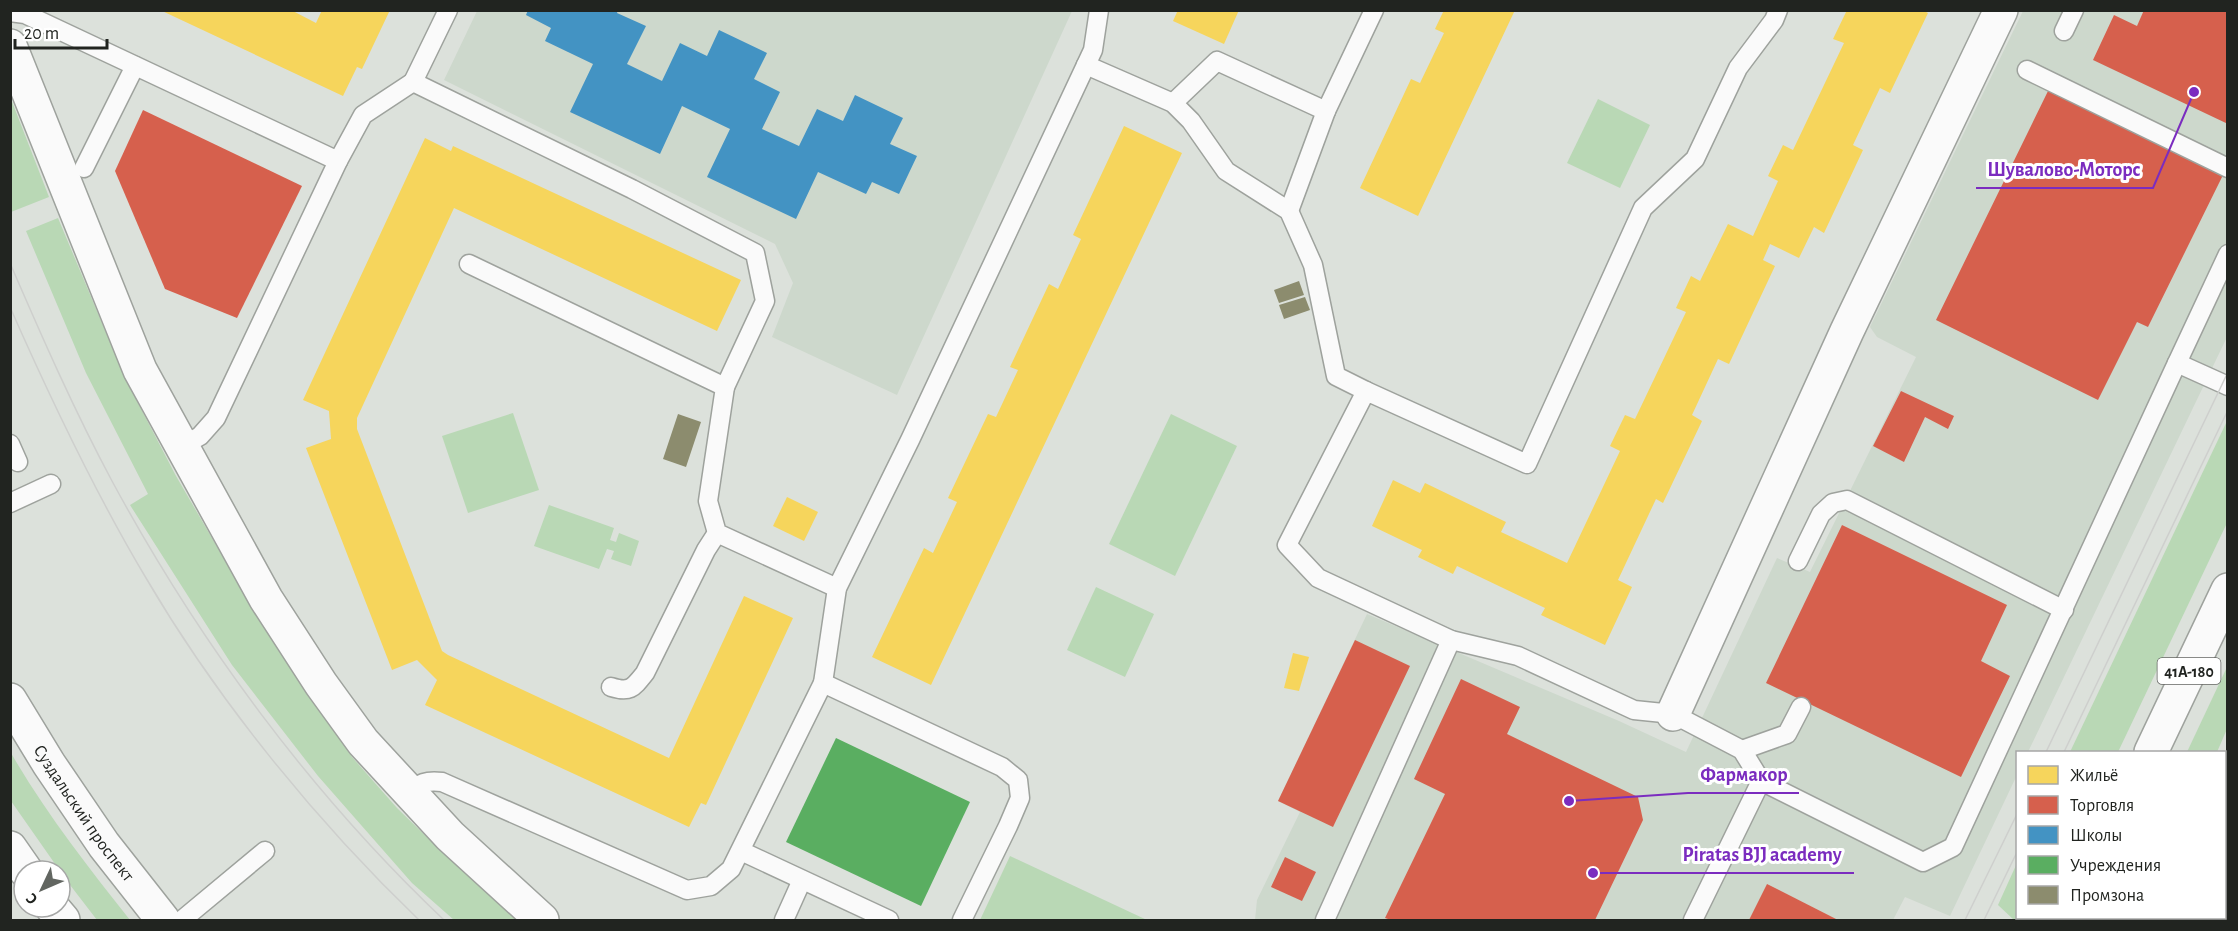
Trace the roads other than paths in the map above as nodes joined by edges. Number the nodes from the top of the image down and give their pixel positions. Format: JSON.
{"nodes":[{"id":1,"x":448,"y":10,"type":"edge"},
{"id":2,"x":1099,"y":10,"type":"edge"},
{"id":3,"x":1374,"y":10,"type":"edge"},
{"id":4,"x":1778,"y":10,"type":"edge"},
{"id":5,"x":2001,"y":10,"type":"edge"},
{"id":6,"x":2074,"y":10,"type":"edge"},
{"id":7,"x":10,"y":12,"type":"edge"},
{"id":8,"x":2064,"y":31,"type":"dead end"},
{"id":9,"x":10,"y":46,"type":"edge"},
{"id":10,"x":1086,"y":65,"type":"junction"},
{"id":11,"x":135,"y":66,"type":"junction"},
{"id":12,"x":2027,"y":70,"type":"dead end"},
{"id":13,"x":413,"y":82,"type":"junction"},
{"id":14,"x":1173,"y":103,"type":"junction"},
{"id":15,"x":1326,"y":111,"type":"junction"},
{"id":16,"x":338,"y":161,"type":"junction"},
{"id":17,"x":84,"y":168,"type":"dead end"},
{"id":18,"x":2228,"y":168,"type":"edge"},
{"id":19,"x":1289,"y":211,"type":"junction"},
{"id":20,"x":2228,"y":254,"type":"edge"},
{"id":21,"x":469,"y":264,"type":"dead end"},
{"id":22,"x":2177,"y":363,"type":"junction"},
{"id":23,"x":2228,"y":386,"type":"edge"},
{"id":24,"x":725,"y":387,"type":"junction"},
{"id":25,"x":1366,"y":391,"type":"junction"},
{"id":26,"x":10,"y":444,"type":"edge"},
{"id":27,"x":181,"y":447,"type":"junction"},
{"id":28,"x":18,"y":462,"type":"dead end"},
{"id":29,"x":51,"y":484,"type":"dead end"},
{"id":30,"x":10,"y":503,"type":"edge"},
{"id":31,"x":717,"y":533,"type":"junction"},
{"id":32,"x":1798,"y":561,"type":"dead end"},
{"id":33,"x":837,"y":588,"type":"junction"},
{"id":34,"x":2228,"y":590,"type":"edge"},
{"id":35,"x":2064,"y":610,"type":"junction"},
{"id":36,"x":1451,"y":640,"type":"junction"},
{"id":37,"x":824,"y":683,"type":"junction"},
{"id":38,"x":611,"y":687,"type":"dead end"},
{"id":39,"x":10,"y":700,"type":"edge"},
{"id":40,"x":1801,"y":707,"type":"dead end"},
{"id":41,"x":1673,"y":714,"type":"junction"},
{"id":42,"x":1742,"y":750,"type":"junction"},
{"id":43,"x":2152,"y":751,"type":"edge"},
{"id":44,"x":1761,"y":781,"type":"junction"},
{"id":45,"x":408,"y":793,"type":"junction"},
{"id":46,"x":266,"y":851,"type":"dead end"},
{"id":47,"x":741,"y":851,"type":"junction"},
{"id":48,"x":802,"y":880,"type":"junction"},
{"id":49,"x":163,"y":921,"type":"edge"},
{"id":50,"x":182,"y":921,"type":"edge"},
{"id":51,"x":542,"y":921,"type":"edge"},
{"id":52,"x":784,"y":921,"type":"edge"},
{"id":53,"x":889,"y":921,"type":"edge"},
{"id":54,"x":962,"y":921,"type":"edge"},
{"id":55,"x":1325,"y":921,"type":"edge"},
{"id":56,"x":1693,"y":921,"type":"edge"}],
"edges":[{"from":1,"to":13,"type":"lane"},
{"from":2,"to":10,"type":"lane"},
{"from":3,"to":15,"type":"lane"},
{"from":4,"to":25,"type":"lane"},
{"from":5,"to":41,"type":"street"},
{"from":6,"to":8,"type":"lane"},
{"from":7,"to":11,"type":"lane"},
{"from":9,"to":27,"type":"street"},
{"from":10,"to":14,"type":"lane"},
{"from":10,"to":33,"type":"lane"},
{"from":11,"to":16,"type":"lane"},
{"from":11,"to":17,"type":"lane"},
{"from":12,"to":18,"type":"lane"},
{"from":13,"to":16,"type":"lane"},
{"from":13,"to":24,"type":"lane"},
{"from":14,"to":15,"type":"lane"},
{"from":14,"to":19,"type":"lane"},
{"from":15,"to":19,"type":"lane"},
{"from":16,"to":27,"type":"lane"},
{"from":19,"to":25,"type":"lane"},
{"from":20,"to":22,"type":"lane"},
{"from":21,"to":24,"type":"lane"},
{"from":22,"to":23,"type":"lane"},
{"from":22,"to":35,"type":"lane"},
{"from":24,"to":31,"type":"lane"},
{"from":25,"to":36,"type":"lane"},
{"from":26,"to":28,"type":"lane"},
{"from":27,"to":45,"type":"street"},
{"from":29,"to":30,"type":"lane"},
{"from":31,"to":33,"type":"lane"},
{"from":31,"to":38,"type":"lane"},
{"from":32,"to":35,"type":"lane"},
{"from":33,"to":37,"type":"lane"},
{"from":34,"to":43,"type":"street","number":"41А-180"},
{"from":35,"to":44,"type":"lane"},
{"from":36,"to":41,"type":"lane"},
{"from":36,"to":55,"type":"lane"},
{"from":37,"to":47,"type":"lane"},
{"from":37,"to":54,"type":"lane"},
{"from":39,"to":49,"type":"street","name":"Суздальский проспект"},
{"from":40,"to":42,"type":"lane"},
{"from":41,"to":42,"type":"lane"},
{"from":42,"to":44,"type":"lane"},
{"from":44,"to":56,"type":"lane"},
{"from":45,"to":47,"type":"lane"},
{"from":45,"to":51,"type":"street"},
{"from":46,"to":50,"type":"lane"},
{"from":47,"to":48,"type":"lane"},
{"from":48,"to":52,"type":"lane"},
{"from":48,"to":53,"type":"lane"}]}
